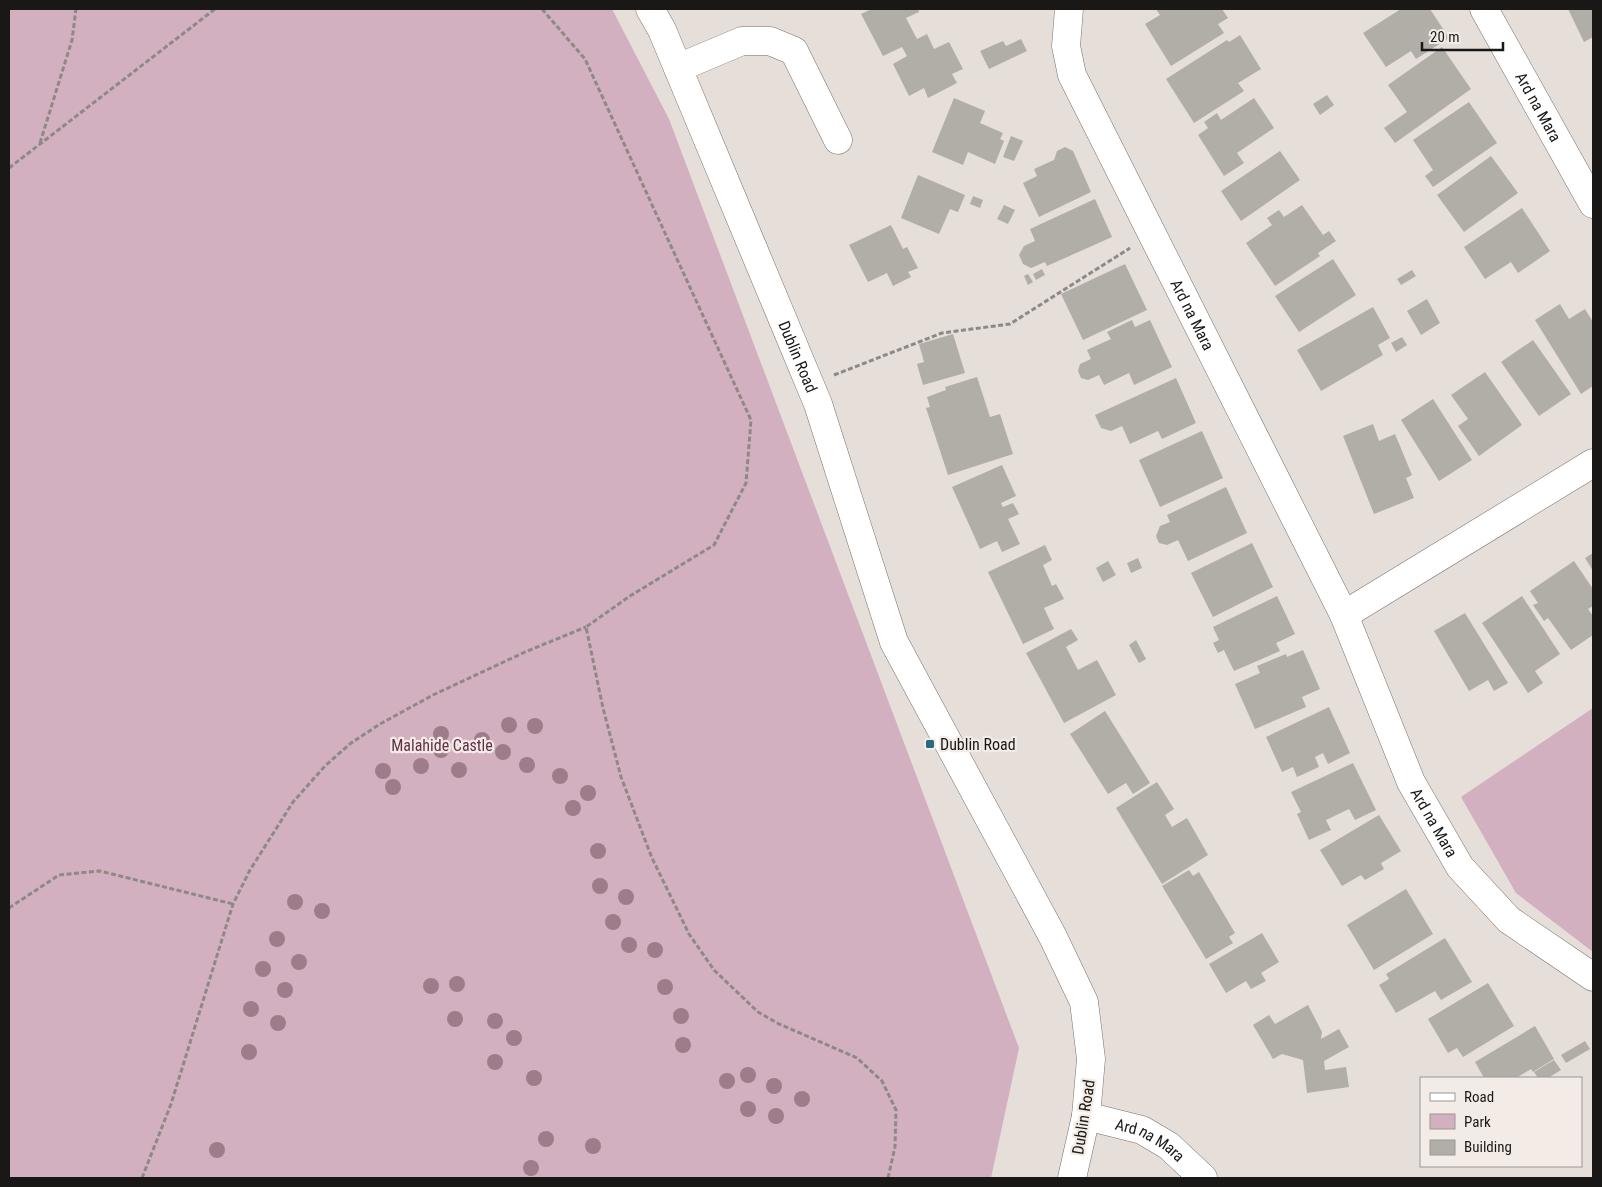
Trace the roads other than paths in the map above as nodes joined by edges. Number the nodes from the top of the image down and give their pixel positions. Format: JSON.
{"nodes":[{"id":1,"x":650,"y":9,"type":"edge"},
{"id":2,"x":1070,"y":9,"type":"edge"},
{"id":3,"x":1484,"y":9,"type":"edge"},
{"id":4,"x":678,"y":68,"type":"junction"},
{"id":5,"x":838,"y":140,"type":"dead end"},
{"id":6,"x":1593,"y":204,"type":"edge"},
{"id":7,"x":1593,"y":463,"type":"edge"},
{"id":8,"x":1344,"y":615,"type":"junction"},
{"id":9,"x":1593,"y":977,"type":"edge"},
{"id":10,"x":1086,"y":1116,"type":"junction"},
{"id":11,"x":1072,"y":1178,"type":"edge"},
{"id":12,"x":1203,"y":1178,"type":"edge"}],
"edges":[{"from":1,"to":4,"type":"street","name":"Dublin Road"},
{"from":2,"to":8,"type":"street","name":"Ard na Mara"},
{"from":3,"to":6,"type":"street","name":"Ard na Mara"},
{"from":4,"to":5,"type":"street"},
{"from":4,"to":10,"type":"street","name":"Dublin Road"},
{"from":7,"to":8,"type":"street"},
{"from":8,"to":9,"type":"street","name":"Ard na Mara"},
{"from":10,"to":11,"type":"street","name":"Dublin Road"},
{"from":10,"to":12,"type":"street","name":"Ard na Mara"}]}
